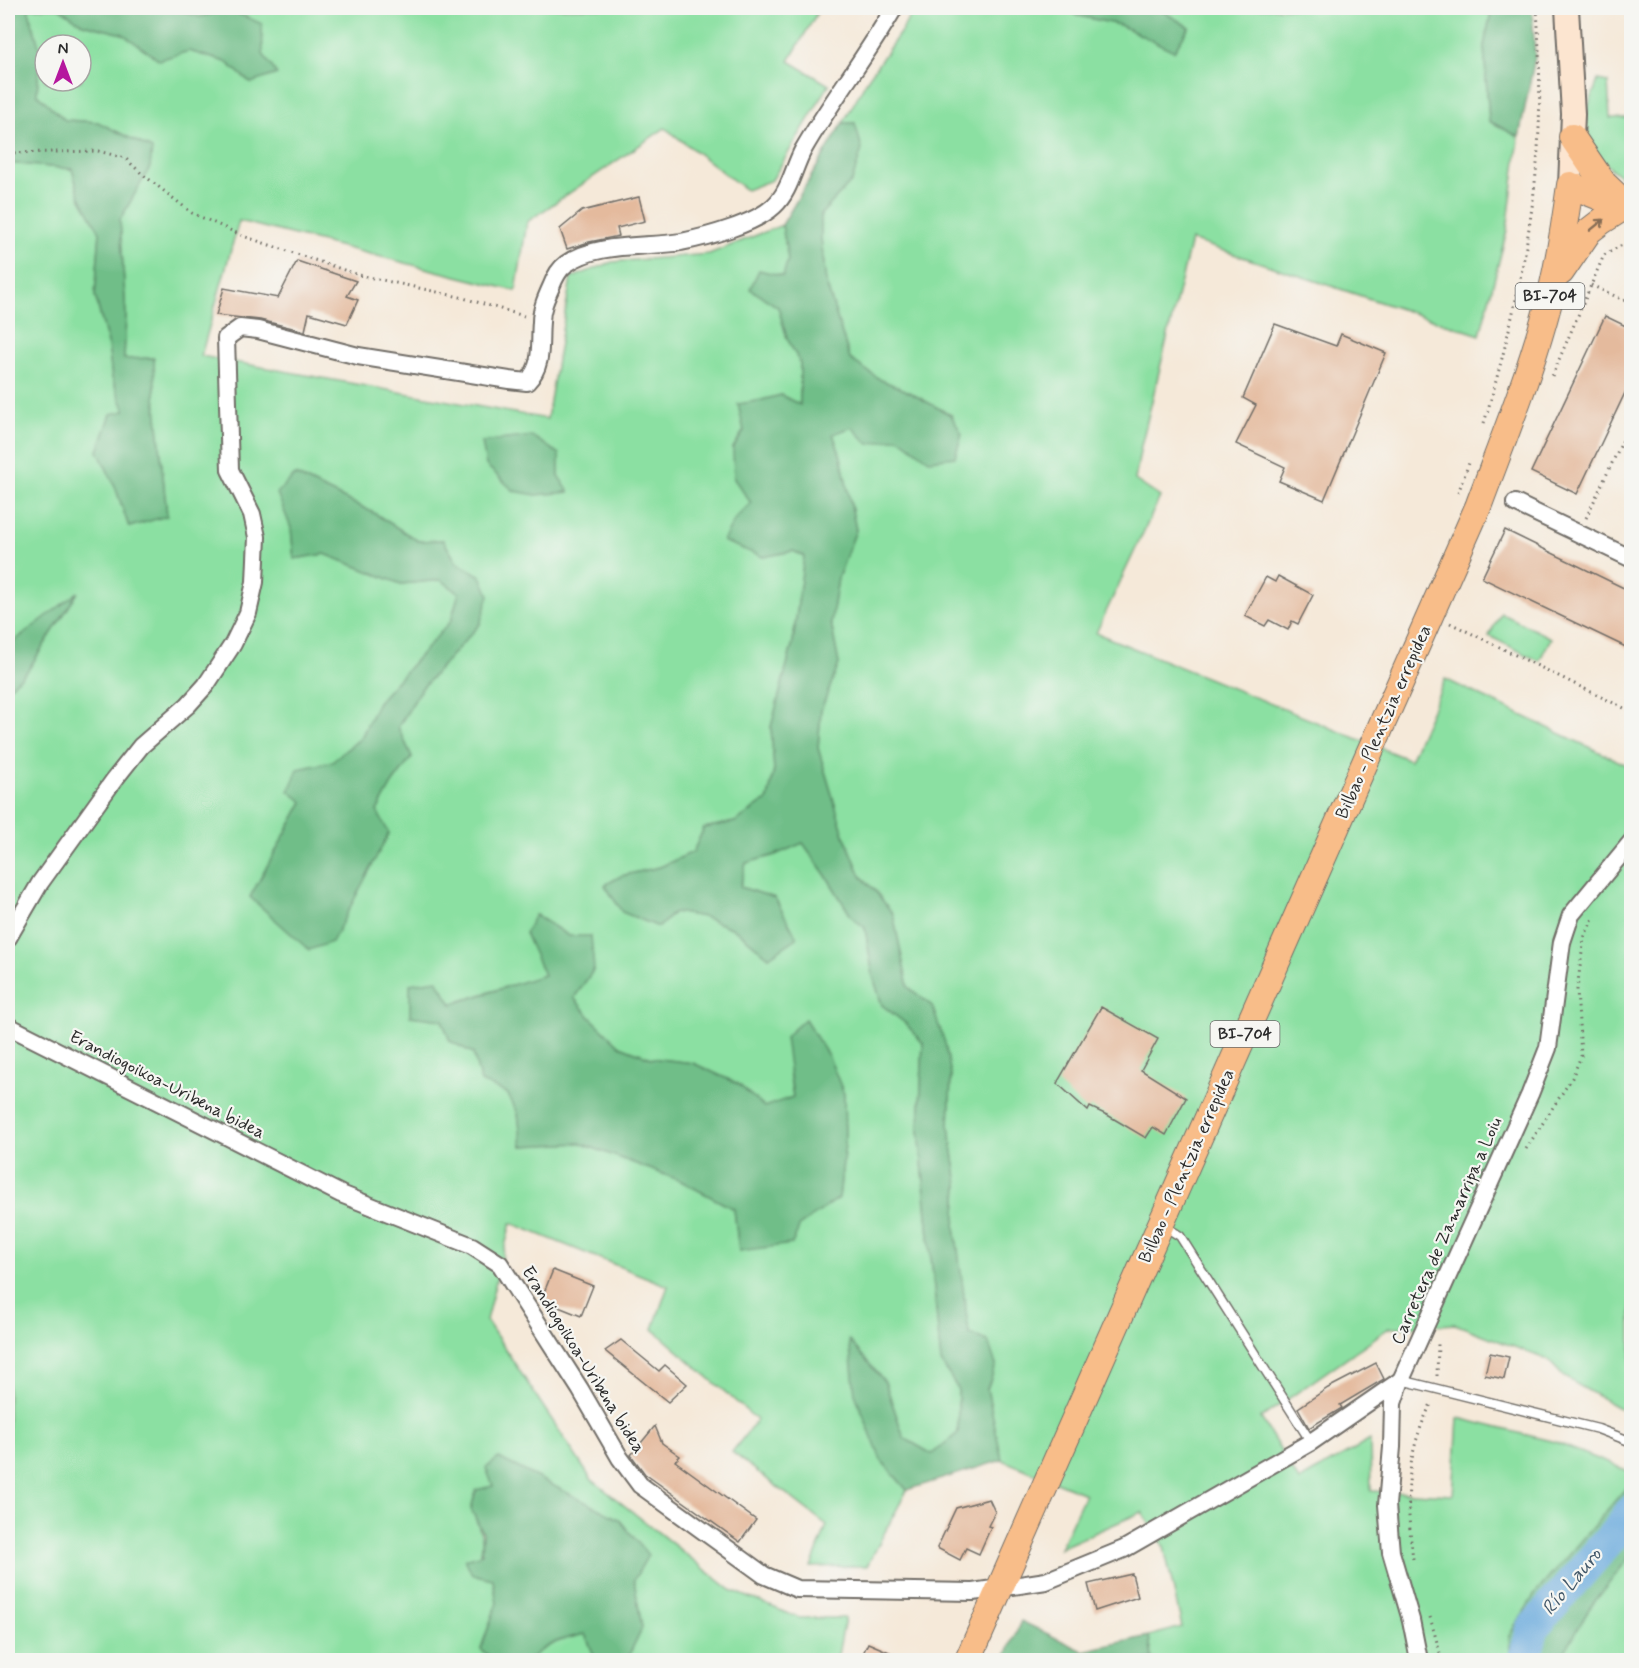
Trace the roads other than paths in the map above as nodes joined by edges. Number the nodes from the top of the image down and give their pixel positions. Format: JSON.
{"nodes":[{"id":1,"x":894,"y":8,"type":"edge"},
{"id":2,"x":1566,"y":8,"type":"edge"},
{"id":3,"x":1572,"y":137,"type":"junction"},
{"id":4,"x":1570,"y":184,"type":"junction"},
{"id":5,"x":1629,"y":209,"type":"edge"},
{"id":6,"x":1552,"y":285,"type":"junction"},
{"id":7,"x":1515,"y":503,"type":"dead end"},
{"id":8,"x":1632,"y":560,"type":"edge"},
{"id":9,"x":1632,"y":841,"type":"edge"},
{"id":10,"x":8,"y":938,"type":"edge"},
{"id":11,"x":8,"y":1026,"type":"edge"},
{"id":12,"x":1161,"y":1224,"type":"junction"},
{"id":13,"x":1401,"y":1380,"type":"junction"},
{"id":14,"x":1311,"y":1442,"type":"junction"},
{"id":15,"x":1632,"y":1442,"type":"edge"},
{"id":16,"x":1000,"y":1588,"type":"junction"},
{"id":17,"x":968,"y":1660,"type":"edge"},
{"id":18,"x":1419,"y":1660,"type":"edge"}],
"edges":[{"from":1,"to":10,"type":"street"},
{"from":2,"to":3,"type":"main road"},
{"from":3,"to":4,"type":"main road"},
{"from":3,"to":5,"type":"main road"},
{"from":4,"to":5,"type":"main road"},
{"from":4,"to":6,"type":"main road","number":"BI-704"},
{"from":6,"to":5,"type":"main road","one_way":true},
{"from":6,"to":12,"type":"main road","name":"Bilbao - Plentzia errepidea","number":"BI-704"},
{"from":7,"to":8,"type":"street"},
{"from":9,"to":13,"type":"street","name":"Carretera de Zamarripa a Loiu"},
{"from":11,"to":16,"type":"street","name":"Erandiogoikoa-Uribena bidea"},
{"from":12,"to":14,"type":"lane"},
{"from":12,"to":16,"type":"main road","name":"Bilbao - Plentzia errepidea","number":"BI-704"},
{"from":13,"to":14,"type":"street","name":"Erandiogoikoa-Uribena bidea"},
{"from":13,"to":15,"type":"lane"},
{"from":13,"to":18,"type":"street","name":"Carretera de Zamarripa a Loiu"},
{"from":14,"to":16,"type":"street","name":"Erandiogoikoa-Uribena bidea"},
{"from":16,"to":17,"type":"main road","name":"Bilbao - Plentzia errepidea","number":"BI-704"}]}
